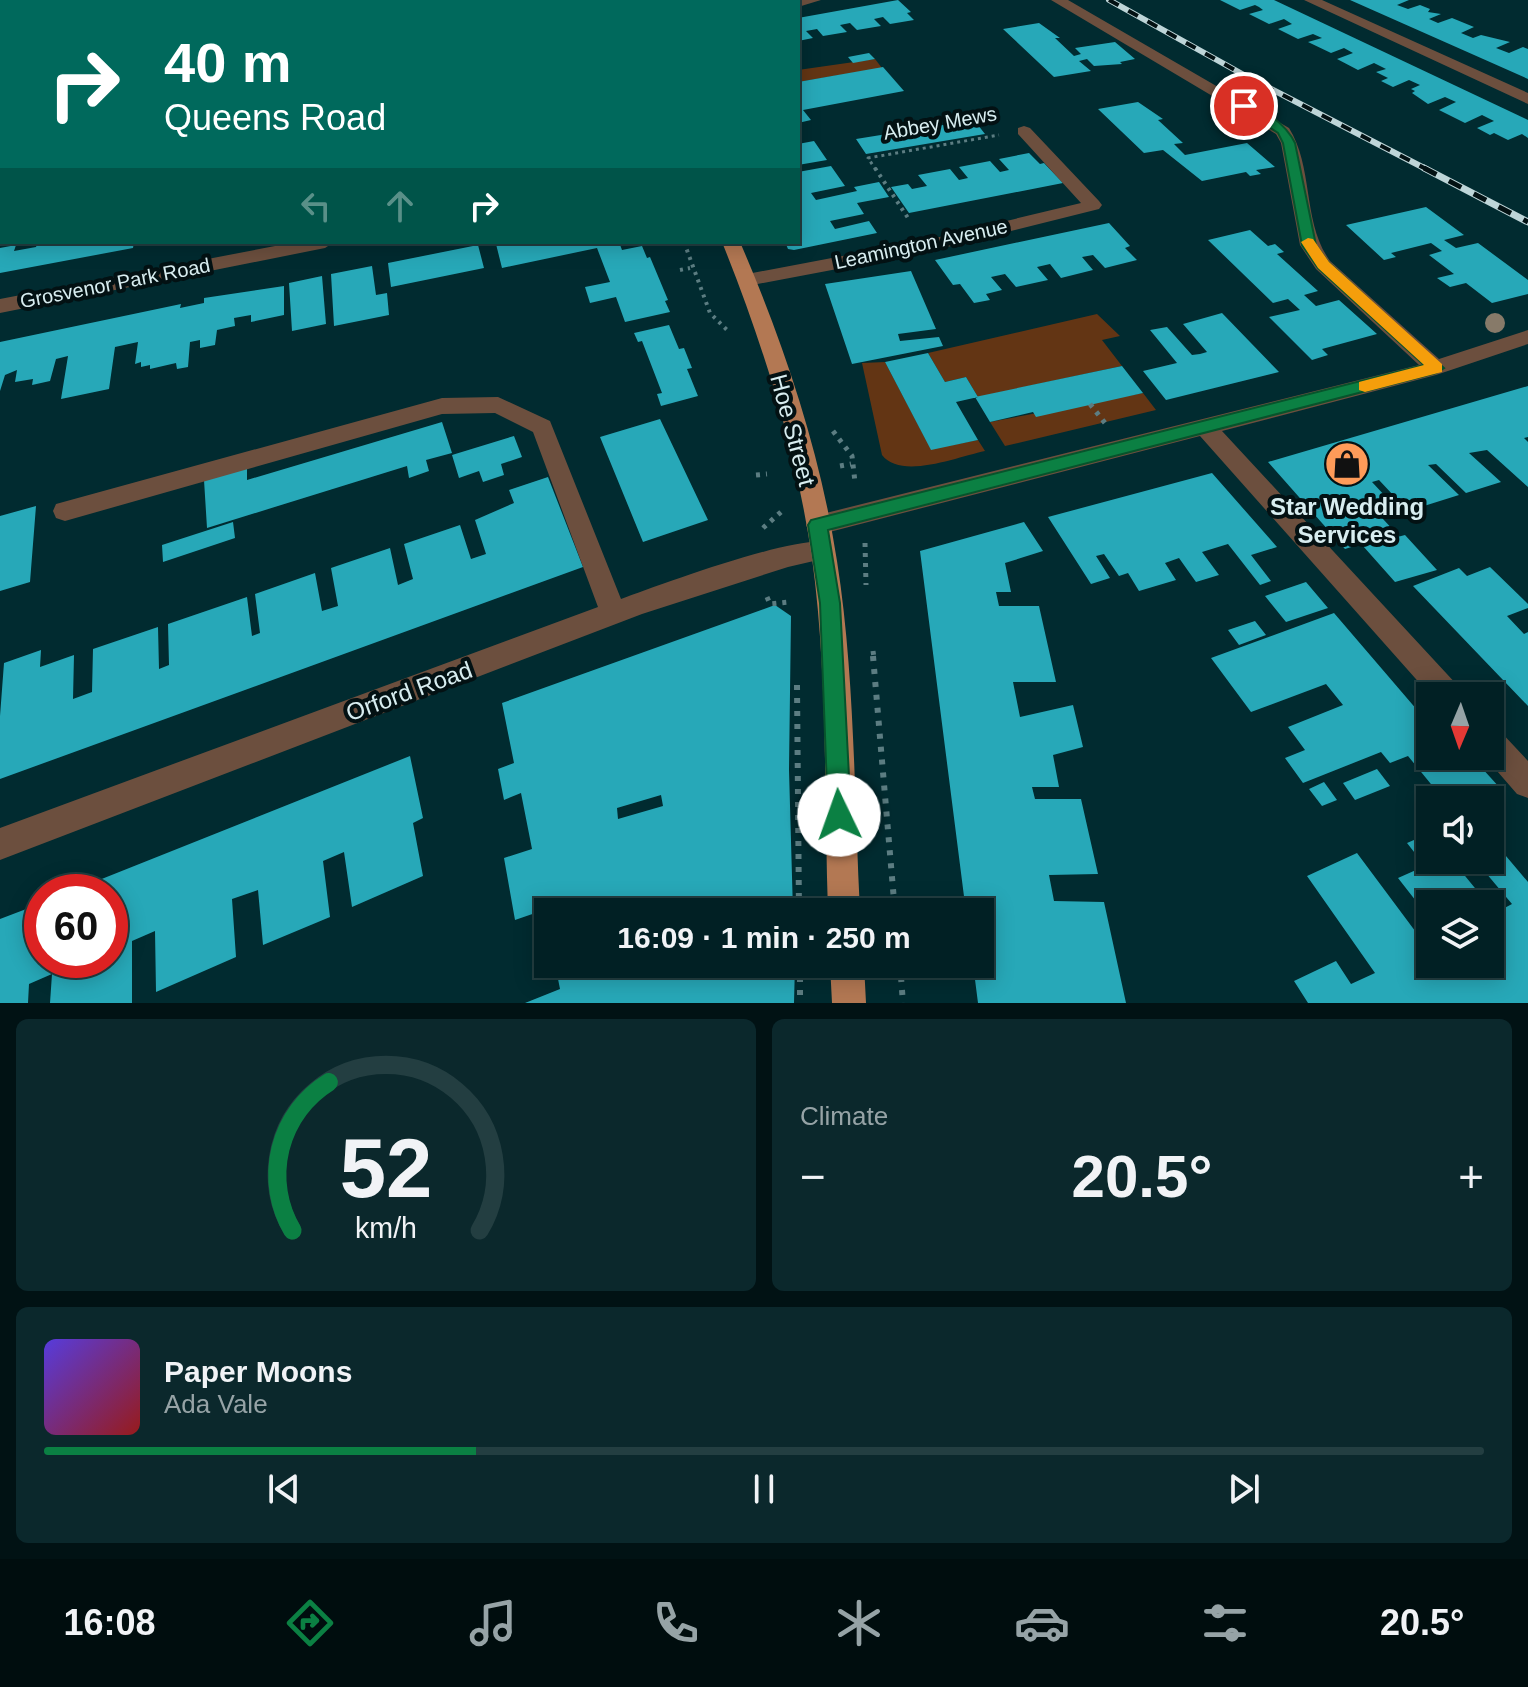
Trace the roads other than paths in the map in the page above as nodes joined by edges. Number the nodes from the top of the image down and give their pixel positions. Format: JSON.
{"nodes":[{"id":1,"x":1058,"y":0,"type":"edge"},
{"id":2,"x":1311,"y":0,"type":"edge"},
{"id":3,"x":1528,"y":99,"type":"edge"},
{"id":4,"x":1024,"y":131,"type":"road end"},
{"id":5,"x":1093,"y":205,"type":"joint"},
{"id":6,"x":315,"y":244,"type":"edge"},
{"id":7,"x":732,"y":244,"type":"edge"},
{"id":8,"x":747,"y":280,"type":"junction"},
{"id":9,"x":0,"y":306,"type":"edge"},
{"id":10,"x":1528,"y":337,"type":"edge"},
{"id":11,"x":1436,"y":368,"type":"junction"},
{"id":12,"x":1205,"y":427,"type":"junction"},
{"id":13,"x":65,"y":511,"type":"dead end"},
{"id":14,"x":820,"y":538,"type":"junction"},
{"id":15,"x":613,"y":613,"type":"junction"},
{"id":16,"x":1436,"y":682,"type":"edge"},
{"id":17,"x":1504,"y":756,"type":"edge"},
{"id":18,"x":1528,"y":783,"type":"edge"},
{"id":19,"x":0,"y":844,"type":"edge"},
{"id":20,"x":843,"y":898,"type":"edge"},
{"id":21,"x":848,"y":978,"type":"edge"},
{"id":22,"x":849,"y":1003,"type":"edge"}],
"edges":[{"from":1,"to":11,"type":"street"},
{"from":2,"to":3,"type":"street"},
{"from":4,"to":5,"type":"street","name":"Abbey Mews"},
{"from":5,"to":8,"type":"street","name":"Leamington Avenue"},
{"from":6,"to":9,"type":"street","name":"Grosvenor Park Road"},
{"from":7,"to":8,"type":"main road","name":"Hoe Street"},
{"from":8,"to":14,"type":"main road","name":"Hoe Street"},
{"from":10,"to":11,"type":"street","name":"Orford Road"},
{"from":11,"to":12,"type":"street","name":"Orford Road"},
{"from":12,"to":14,"type":"street","name":"Orford Road"},
{"from":12,"to":16,"type":"street"},
{"from":13,"to":15,"type":"street"},
{"from":14,"to":15,"type":"street","name":"Orford Road"},
{"from":14,"to":20,"type":"main road","name":"Hoe Street"},
{"from":15,"to":19,"type":"street","name":"Orford Road"},
{"from":17,"to":18,"type":"street"},
{"from":21,"to":22,"type":"main road"}]}
